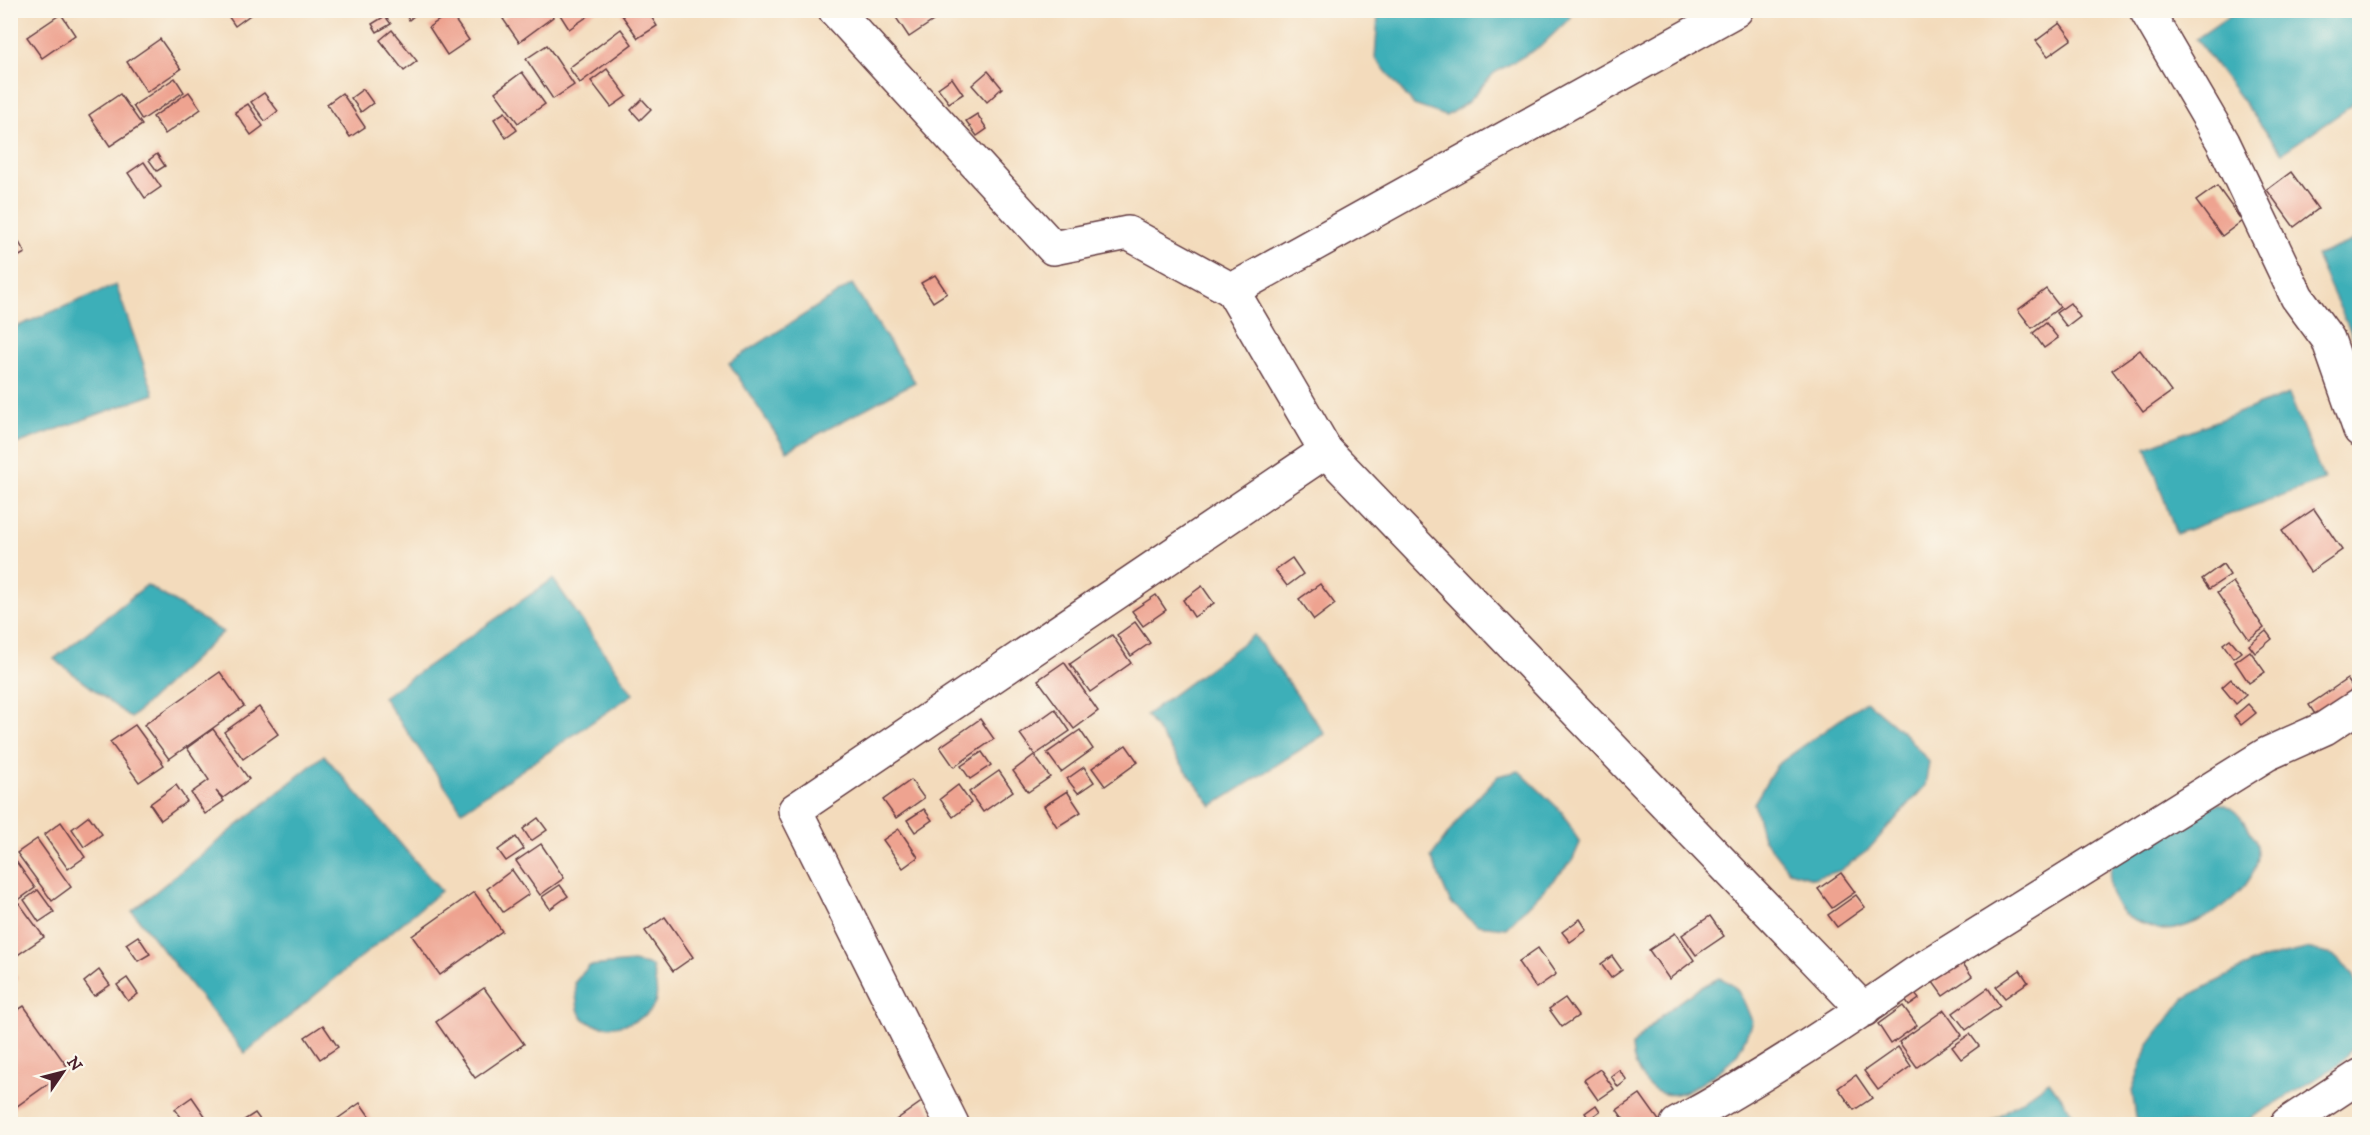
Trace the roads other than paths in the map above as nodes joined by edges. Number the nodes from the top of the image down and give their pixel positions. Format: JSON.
{"nodes":[{"id":1,"x":835,"y":10,"type":"edge"},
{"id":2,"x":1736,"y":10,"type":"edge"},
{"id":3,"x":2146,"y":10,"type":"edge"},
{"id":4,"x":1232,"y":290,"type":"junction"},
{"id":5,"x":2360,"y":430,"type":"edge"},
{"id":6,"x":1326,"y":451,"type":"junction"},
{"id":7,"x":2360,"y":705,"type":"edge"},
{"id":8,"x":1864,"y":1010,"type":"junction"},
{"id":9,"x":2360,"y":1076,"type":"edge"},
{"id":10,"x":952,"y":1125,"type":"edge"},
{"id":11,"x":1677,"y":1125,"type":"edge"},
{"id":12,"x":2287,"y":1125,"type":"edge"}],
"edges":[{"from":1,"to":4,"type":"street"},
{"from":2,"to":4,"type":"street"},
{"from":3,"to":5,"type":"street"},
{"from":4,"to":6,"type":"street"},
{"from":6,"to":8,"type":"street"},
{"from":6,"to":10,"type":"street"},
{"from":7,"to":8,"type":"street"},
{"from":8,"to":11,"type":"street"},
{"from":9,"to":12,"type":"street"}]}
